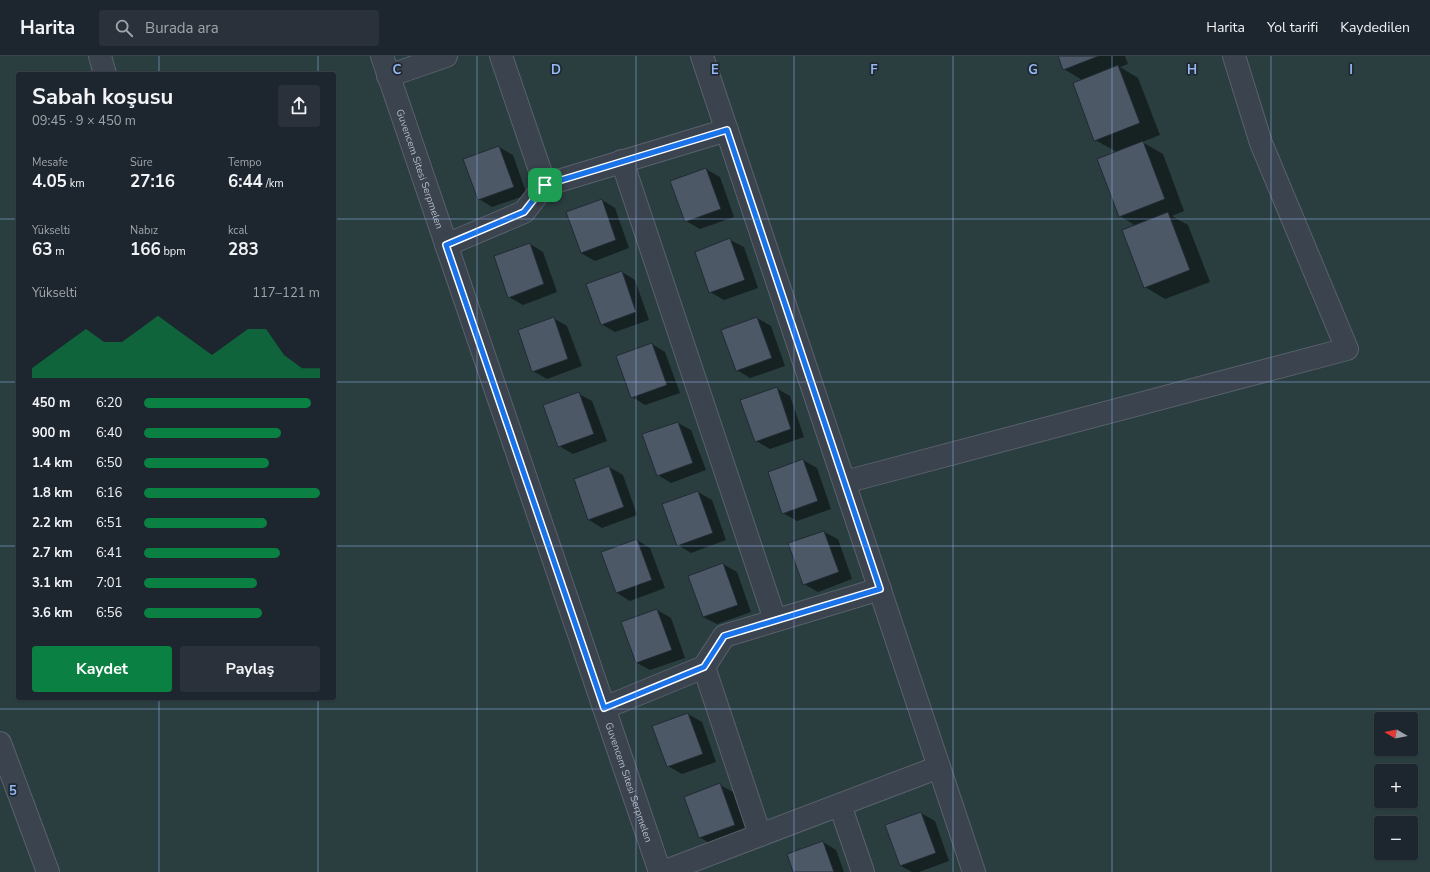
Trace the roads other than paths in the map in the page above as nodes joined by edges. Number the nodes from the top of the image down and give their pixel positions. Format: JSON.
{"nodes":[{"id":1,"x":100,"y":56,"type":"edge"},
{"id":2,"x":446,"y":56,"type":"edge"},
{"id":3,"x":501,"y":56,"type":"edge"},
{"id":4,"x":702,"y":56,"type":"edge"},
{"id":5,"x":1234,"y":56,"type":"edge"},
{"id":6,"x":385,"y":66,"type":"edge"},
{"id":7,"x":104,"y":72,"type":"edge"},
{"id":8,"x":727,"y":130,"type":"junction"},
{"id":9,"x":622,"y":162,"type":"junction"},
{"id":10,"x":545,"y":185,"type":"junction"},
{"id":11,"x":446,"y":245,"type":"junction"},
{"id":12,"x":845,"y":482,"type":"junction"},
{"id":13,"x":880,"y":589,"type":"junction"},
{"id":14,"x":775,"y":620,"type":"junction"},
{"id":15,"x":704,"y":667,"type":"junction"},
{"id":16,"x":604,"y":708,"type":"junction"},
{"id":17,"x":0,"y":743,"type":"edge"},
{"id":18,"x":939,"y":767,"type":"junction"},
{"id":19,"x":840,"y":805,"type":"junction"},
{"id":20,"x":760,"y":835,"type":"junction"},
{"id":21,"x":48,"y":872,"type":"edge"},
{"id":22,"x":662,"y":872,"type":"edge"},
{"id":23,"x":863,"y":872,"type":"edge"},
{"id":24,"x":974,"y":872,"type":"edge"}],
"edges":[{"from":1,"to":7,"type":"street"},
{"from":2,"to":6,"type":"street"},
{"from":3,"to":10,"type":"street"},
{"from":4,"to":8,"type":"street"},
{"from":5,"to":12,"type":"street"},
{"from":6,"to":11,"type":"street","name":"Guvencem Sitesi Serpmelen"},
{"from":8,"to":9,"type":"street"},
{"from":8,"to":12,"type":"street"},
{"from":9,"to":10,"type":"street"},
{"from":9,"to":14,"type":"street"},
{"from":10,"to":11,"type":"street"},
{"from":11,"to":16,"type":"street","name":"Guvencem Sitesi Serpmelen"},
{"from":12,"to":13,"type":"street"},
{"from":13,"to":14,"type":"street"},
{"from":13,"to":18,"type":"street"},
{"from":14,"to":15,"type":"street"},
{"from":15,"to":16,"type":"street"},
{"from":15,"to":20,"type":"street"},
{"from":16,"to":22,"type":"street","name":"Guvencem Sitesi Serpmelen"},
{"from":17,"to":21,"type":"street"},
{"from":18,"to":19,"type":"street"},
{"from":18,"to":24,"type":"street"},
{"from":19,"to":20,"type":"street"},
{"from":19,"to":23,"type":"street"},
{"from":20,"to":22,"type":"street"}]}
